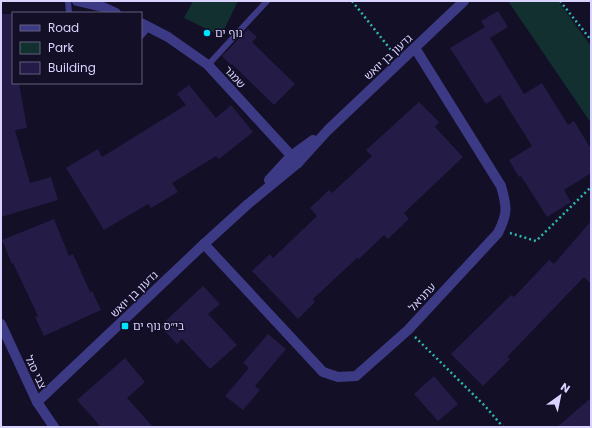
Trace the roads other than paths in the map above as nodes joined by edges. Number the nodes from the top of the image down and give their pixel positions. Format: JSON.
{"nodes":[{"id":1,"x":68,"y":1,"type":"edge"},
{"id":2,"x":77,"y":1,"type":"edge"},
{"id":3,"x":266,"y":1,"type":"edge"},
{"id":4,"x":464,"y":1,"type":"edge"},
{"id":5,"x":69,"y":12,"type":"edge"},
{"id":6,"x":113,"y":12,"type":"edge"},
{"id":7,"x":145,"y":25,"type":"edge"},
{"id":8,"x":415,"y":48,"type":"junction"},
{"id":9,"x":208,"y":65,"type":"junction"},
{"id":10,"x":328,"y":130,"type":"junction"},
{"id":11,"x":291,"y":156,"type":"junction"},
{"id":12,"x":298,"y":164,"type":"junction"},
{"id":13,"x":248,"y":204,"type":"junction"},
{"id":14,"x":204,"y":244,"type":"junction"},
{"id":15,"x":1,"y":324,"type":"edge"},
{"id":16,"x":37,"y":402,"type":"junction"},
{"id":17,"x":54,"y":427,"type":"edge"}],
"edges":[{"from":1,"to":5,"type":"lane"},
{"from":2,"to":6,"type":"street"},
{"from":3,"to":9,"type":"lane"},
{"from":4,"to":8,"type":"street","name":"גדעון בן יואש"},
{"from":7,"to":9,"type":"street","name":"שמגר"},
{"from":8,"to":10,"type":"street","name":"גדעון בן יואש"},
{"from":8,"to":14,"type":"street","name":"עתניאל"},
{"from":9,"to":11,"type":"street","name":"שמגר"},
{"from":10,"to":11,"type":"street","name":"גדעון בן יואש"},
{"from":10,"to":12,"type":"street","name":"גדעון בן יואש"},
{"from":11,"to":12,"type":"street","name":"שמגר"},
{"from":11,"to":13,"type":"street","name":"גדעון בן יואש"},
{"from":12,"to":13,"type":"street","name":"גדעון בן יואש"},
{"from":13,"to":14,"type":"street","name":"גדעון בן יואש"},
{"from":14,"to":16,"type":"street","name":"גדעון בן יואש"},
{"from":15,"to":16,"type":"street","name":"צבי סגל"},
{"from":16,"to":17,"type":"street","name":"צבי סגל"}]}
